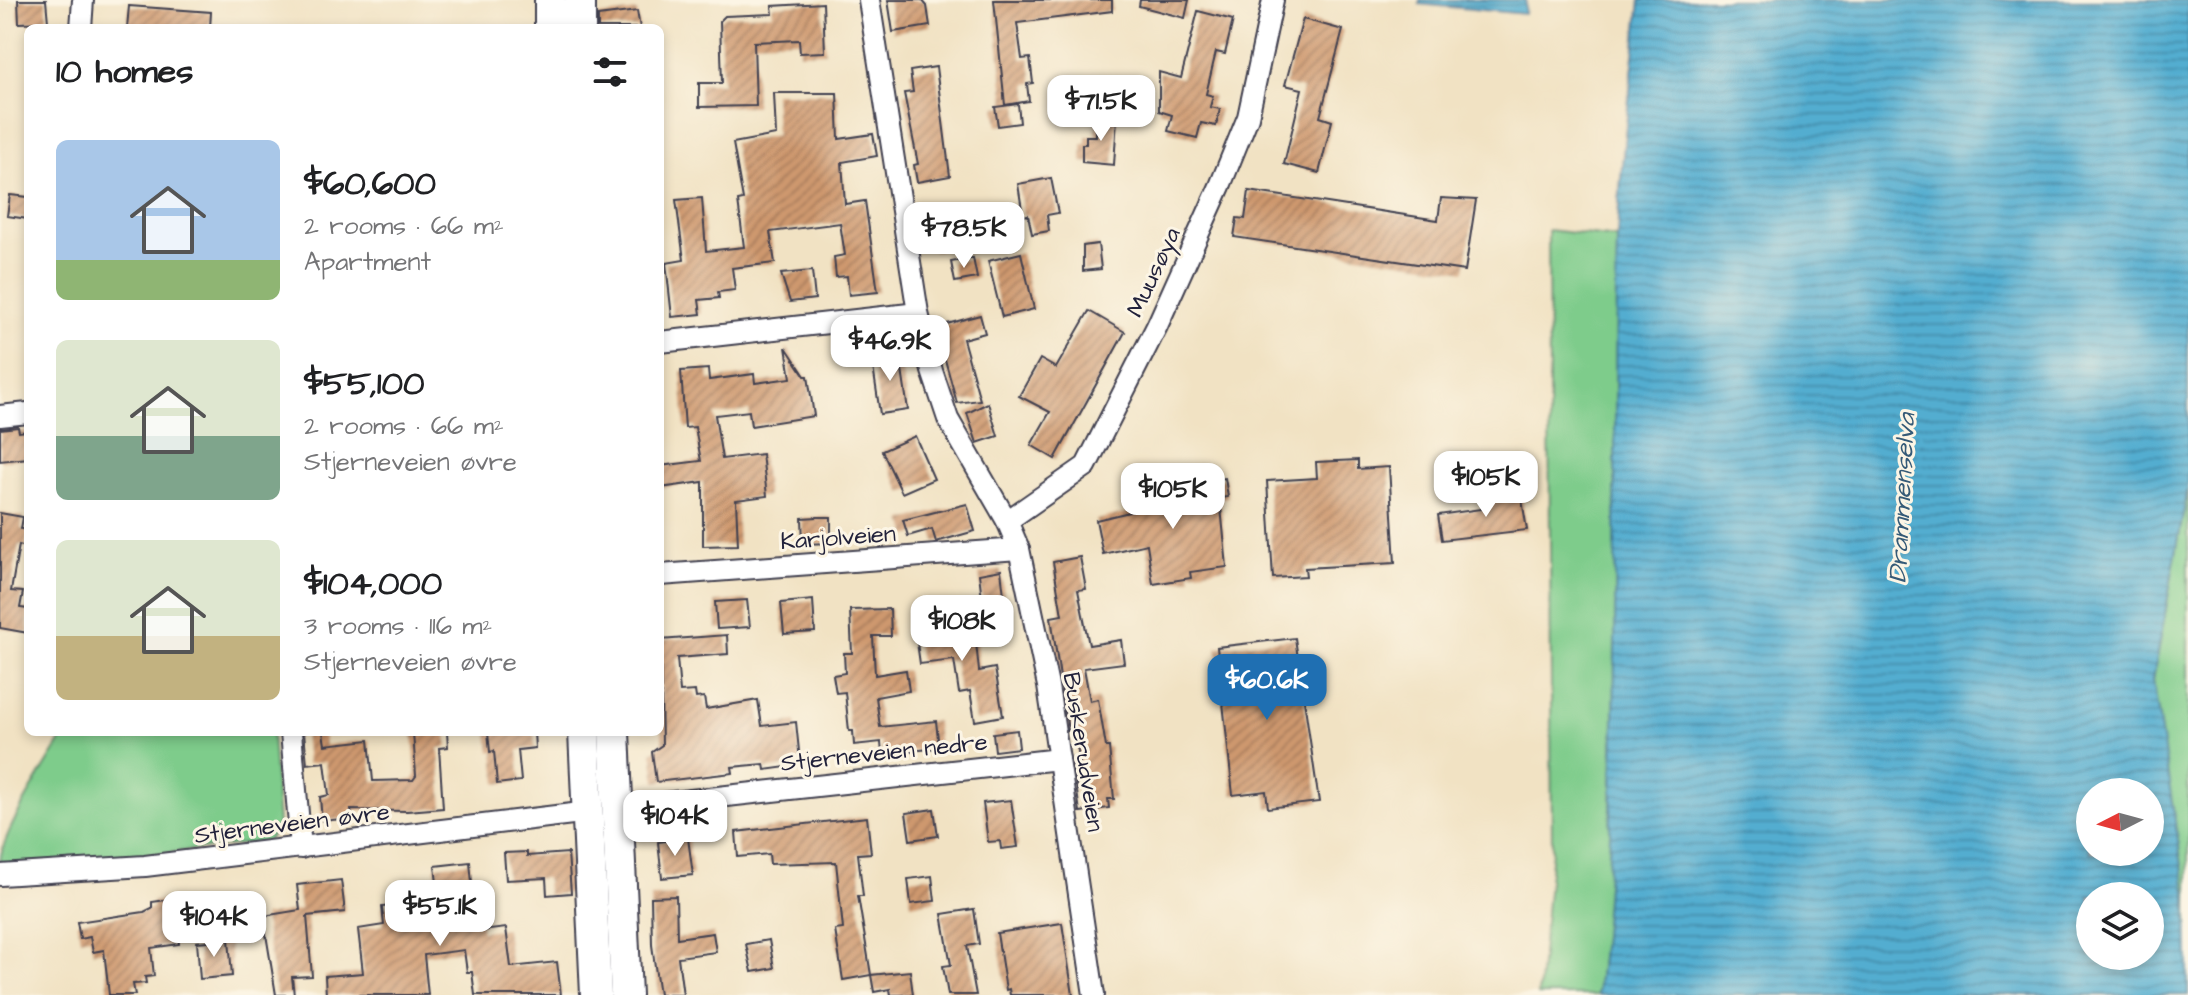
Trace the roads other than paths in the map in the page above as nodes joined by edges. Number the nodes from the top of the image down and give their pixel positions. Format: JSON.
{"nodes":[{"id":1,"x":83,"y":0,"type":"edge"},
{"id":2,"x":550,"y":0,"type":"edge"},
{"id":3,"x":580,"y":0,"type":"edge"},
{"id":4,"x":869,"y":0,"type":"edge"},
{"id":5,"x":1273,"y":0,"type":"edge"},
{"id":6,"x":81,"y":24,"type":"edge"},
{"id":7,"x":550,"y":24,"type":"edge"},
{"id":8,"x":580,"y":24,"type":"edge"},
{"id":9,"x":918,"y":313,"type":"junction"},
{"id":10,"x":664,"y":342,"type":"edge"},
{"id":11,"x":24,"y":413,"type":"edge"},
{"id":12,"x":0,"y":416,"type":"edge"},
{"id":13,"x":1007,"y":521,"type":"junction"},
{"id":14,"x":1019,"y":549,"type":"junction"},
{"id":15,"x":664,"y":575,"type":"edge"},
{"id":16,"x":291,"y":736,"type":"edge"},
{"id":17,"x":584,"y":736,"type":"edge"},
{"id":18,"x":614,"y":736,"type":"edge"},
{"id":19,"x":1059,"y":759,"type":"junction"},
{"id":20,"x":619,"y":808,"type":"junction"},
{"id":21,"x":589,"y":812,"type":"junction"},
{"id":22,"x":301,"y":848,"type":"junction"},
{"id":23,"x":0,"y":875,"type":"edge"},
{"id":24,"x":596,"y":995,"type":"edge"},
{"id":25,"x":626,"y":995,"type":"edge"},
{"id":26,"x":1094,"y":995,"type":"edge"}],
"edges":[{"from":1,"to":6,"type":"street"},
{"from":2,"to":7,"type":"main road"},
{"from":3,"to":8,"type":"main road"},
{"from":4,"to":9,"type":"street","name":"Buskerudveien"},
{"from":5,"to":13,"type":"street","name":"Muusøya"},
{"from":9,"to":10,"type":"street"},
{"from":9,"to":13,"type":"street","name":"Buskerudveien"},
{"from":11,"to":12,"type":"street"},
{"from":13,"to":14,"type":"street","name":"Buskerudveien"},
{"from":14,"to":15,"type":"street","name":"Karjolveien"},
{"from":14,"to":19,"type":"street","name":"Buskerudveien"},
{"from":16,"to":22,"type":"street"},
{"from":17,"to":21,"type":"main road"},
{"from":18,"to":20,"type":"main road"},
{"from":19,"to":20,"type":"street","name":"Stjerneveien nedre"},
{"from":19,"to":26,"type":"street","name":"Buskerudveien"},
{"from":20,"to":25,"type":"main road"},
{"from":21,"to":22,"type":"street","name":"Stjerneveien øvre"},
{"from":21,"to":24,"type":"main road"},
{"from":22,"to":23,"type":"street","name":"Stjerneveien øvre"}]}
